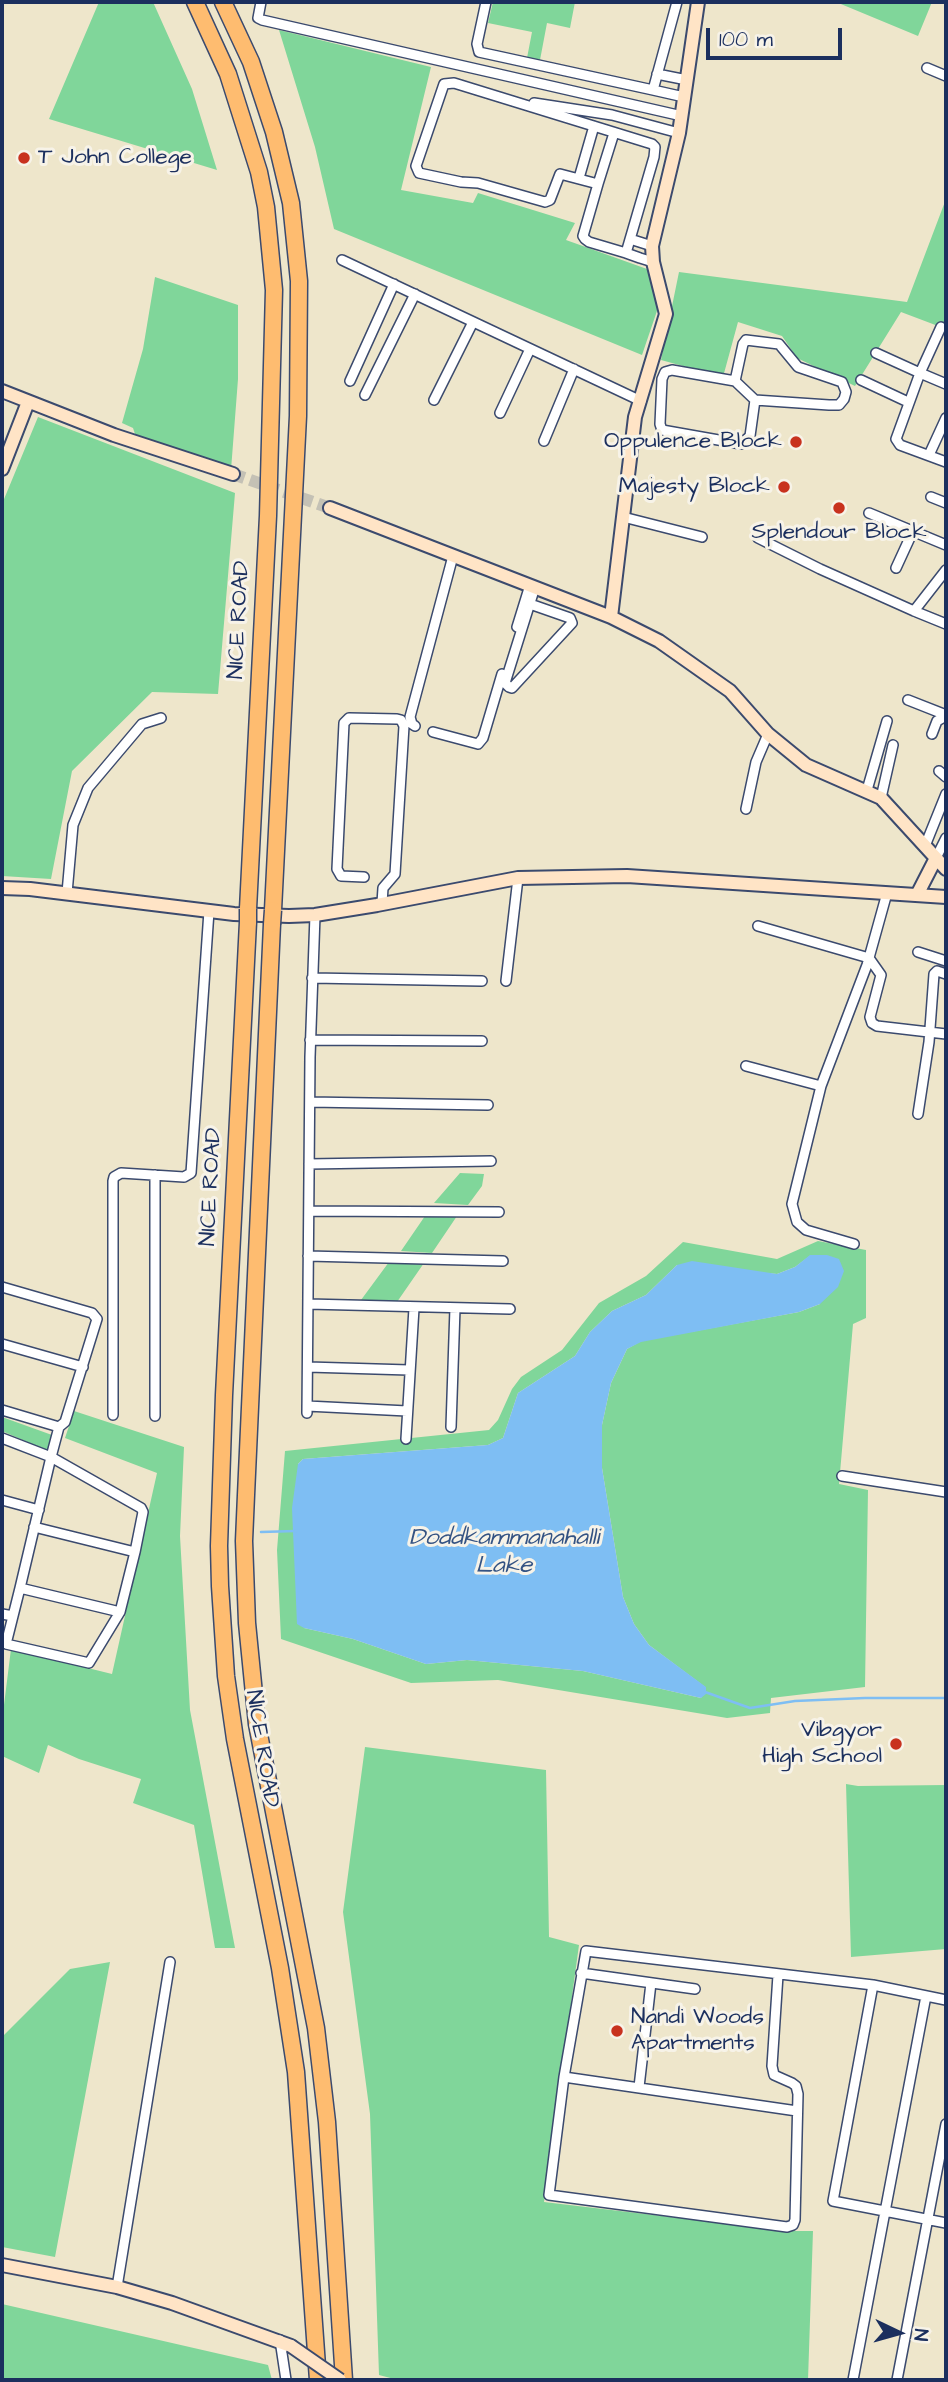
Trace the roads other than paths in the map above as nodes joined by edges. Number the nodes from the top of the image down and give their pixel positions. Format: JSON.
{"nodes":[{"id":1,"x":195,"y":2,"type":"edge"},
{"id":2,"x":223,"y":2,"type":"edge"},
{"id":3,"x":261,"y":2,"type":"edge"},
{"id":4,"x":486,"y":2,"type":"edge"},
{"id":5,"x":677,"y":2,"type":"edge"},
{"id":6,"x":698,"y":2,"type":"edge"},
{"id":7,"x":927,"y":68,"type":"dead end"},
{"id":8,"x":657,"y":74,"type":"junction"},
{"id":9,"x":946,"y":76,"type":"edge"},
{"id":10,"x":687,"y":80,"type":"junction"},
{"id":11,"x":653,"y":90,"type":"junction"},
{"id":12,"x":684,"y":97,"type":"junction"},
{"id":13,"x":502,"y":98,"type":"junction"},
{"id":14,"x":682,"y":116,"type":"junction"},
{"id":15,"x":594,"y":126,"type":"junction"},
{"id":16,"x":614,"y":133,"type":"junction"},
{"id":17,"x":679,"y":133,"type":"junction"},
{"id":18,"x":579,"y":178,"type":"junction"},
{"id":19,"x":598,"y":184,"type":"junction"},
{"id":20,"x":630,"y":239,"type":"junction"},
{"id":21,"x":652,"y":246,"type":"junction"},
{"id":22,"x":626,"y":254,"type":"junction"},
{"id":23,"x":342,"y":260,"type":"dead end"},
{"id":24,"x":653,"y":262,"type":"junction"},
{"id":25,"x":394,"y":284,"type":"junction"},
{"id":26,"x":415,"y":294,"type":"junction"},
{"id":27,"x":473,"y":322,"type":"junction"},
{"id":28,"x":942,"y":327,"type":"dead end"},
{"id":29,"x":530,"y":349,"type":"junction"},
{"id":30,"x":876,"y":353,"type":"dead end"},
{"id":31,"x":574,"y":369,"type":"junction"},
{"id":32,"x":657,"y":373,"type":"junction"},
{"id":33,"x":920,"y":373,"type":"junction"},
{"id":34,"x":861,"y":380,"type":"dead end"},
{"id":35,"x":350,"y":381,"type":"dead end"},
{"id":36,"x":735,"y":382,"type":"junction"},
{"id":37,"x":946,"y":384,"type":"edge"},
{"id":38,"x":2,"y":391,"type":"edge"},
{"id":39,"x":365,"y":395,"type":"dead end"},
{"id":40,"x":434,"y":400,"type":"dead end"},
{"id":41,"x":755,"y":400,"type":"junction"},
{"id":42,"x":640,"y":401,"type":"junction"},
{"id":43,"x":28,"y":402,"type":"junction"},
{"id":44,"x":908,"y":402,"type":"junction"},
{"id":45,"x":500,"y":413,"type":"dead end"},
{"id":46,"x":946,"y":418,"type":"edge"},
{"id":47,"x":544,"y":441,"type":"dead end"},
{"id":48,"x":929,"y":455,"type":"junction"},
{"id":49,"x":946,"y":462,"type":"edge"},
{"id":50,"x":2,"y":468,"type":"edge"},
{"id":51,"x":233,"y":474,"type":"tunnel mouth"},
{"id":52,"x":931,"y":497,"type":"dead end"},
{"id":53,"x":946,"y":503,"type":"edge"},
{"id":54,"x":330,"y":508,"type":"tunnel mouth"},
{"id":55,"x":869,"y":513,"type":"dead end"},
{"id":56,"x":623,"y":517,"type":"junction"},
{"id":57,"x":913,"y":531,"type":"junction"},
{"id":58,"x":702,"y":537,"type":"dead end"},
{"id":59,"x":758,"y":538,"type":"dead end"},
{"id":60,"x":946,"y":545,"type":"edge"},
{"id":61,"x":453,"y":556,"type":"junction"},
{"id":62,"x":896,"y":568,"type":"dead end"},
{"id":63,"x":946,"y":570,"type":"edge"},
{"id":64,"x":533,"y":586,"type":"junction"},
{"id":65,"x":530,"y":604,"type":"junction"},
{"id":66,"x":914,"y":611,"type":"junction"},
{"id":67,"x":611,"y":617,"type":"junction"},
{"id":68,"x":946,"y":624,"type":"edge"},
{"id":69,"x":908,"y":700,"type":"dead end"},
{"id":70,"x":946,"y":716,"type":"edge"},
{"id":71,"x":161,"y":718,"type":"dead end"},
{"id":72,"x":887,"y":722,"type":"dead end"},
{"id":73,"x":415,"y":726,"type":"dead end"},
{"id":74,"x":433,"y":732,"type":"dead end"},
{"id":75,"x":768,"y":734,"type":"junction"},
{"id":76,"x":932,"y":734,"type":"dead end"},
{"id":77,"x":893,"y":745,"type":"dead end"},
{"id":78,"x":867,"y":790,"type":"junction"},
{"id":79,"x":946,"y":794,"type":"edge"},
{"id":80,"x":881,"y":798,"type":"junction"},
{"id":81,"x":746,"y":809,"type":"dead end"},
{"id":82,"x":946,"y":838,"type":"edge"},
{"id":83,"x":925,"y":846,"type":"junction"},
{"id":84,"x":936,"y":858,"type":"junction"},
{"id":85,"x":946,"y":869,"type":"edge"},
{"id":86,"x":364,"y":877,"type":"dead end"},
{"id":87,"x":518,"y":878,"type":"junction"},
{"id":88,"x":2,"y":888,"type":"edge"},
{"id":89,"x":67,"y":894,"type":"junction"},
{"id":90,"x":887,"y":894,"type":"junction"},
{"id":91,"x":917,"y":895,"type":"junction"},
{"id":92,"x":946,"y":897,"type":"edge"},
{"id":93,"x":382,"y":903,"type":"junction"},
{"id":94,"x":209,"y":911,"type":"junction"},
{"id":95,"x":315,"y":915,"type":"junction"},
{"id":96,"x":758,"y":926,"type":"dead end"},
{"id":97,"x":918,"y":952,"type":"dead end"},
{"id":98,"x":869,"y":958,"type":"junction"},
{"id":99,"x":946,"y":961,"type":"edge"},
{"id":100,"x":946,"y":974,"type":"edge"},
{"id":101,"x":312,"y":978,"type":"junction"},
{"id":102,"x":482,"y":981,"type":"dead end"},
{"id":103,"x":506,"y":981,"type":"dead end"},
{"id":104,"x":930,"y":1032,"type":"junction"},
{"id":105,"x":946,"y":1034,"type":"edge"},
{"id":106,"x":310,"y":1040,"type":"junction"},
{"id":107,"x":482,"y":1041,"type":"dead end"},
{"id":108,"x":746,"y":1066,"type":"dead end"},
{"id":109,"x":821,"y":1086,"type":"junction"},
{"id":110,"x":310,"y":1102,"type":"junction"},
{"id":111,"x":488,"y":1105,"type":"dead end"},
{"id":112,"x":918,"y":1114,"type":"dead end"},
{"id":113,"x":491,"y":1161,"type":"dead end"},
{"id":114,"x":309,"y":1164,"type":"junction"},
{"id":115,"x":156,"y":1175,"type":"junction"},
{"id":116,"x":309,"y":1211,"type":"junction"},
{"id":117,"x":499,"y":1212,"type":"dead end"},
{"id":118,"x":854,"y":1244,"type":"dead end"},
{"id":119,"x":308,"y":1256,"type":"junction"},
{"id":120,"x":503,"y":1261,"type":"dead end"},
{"id":121,"x":2,"y":1287,"type":"edge"},
{"id":122,"x":308,"y":1304,"type":"junction"},
{"id":123,"x":414,"y":1308,"type":"junction"},
{"id":124,"x":454,"y":1308,"type":"junction"},
{"id":125,"x":510,"y":1310,"type":"dead end"},
{"id":126,"x":2,"y":1344,"type":"edge"},
{"id":127,"x":83,"y":1367,"type":"junction"},
{"id":128,"x":308,"y":1367,"type":"junction"},
{"id":129,"x":410,"y":1370,"type":"junction"},
{"id":130,"x":2,"y":1410,"type":"edge"},
{"id":131,"x":407,"y":1411,"type":"junction"},
{"id":132,"x":113,"y":1415,"type":"dead end"},
{"id":133,"x":155,"y":1416,"type":"dead end"},
{"id":134,"x":59,"y":1427,"type":"junction"},
{"id":135,"x":451,"y":1427,"type":"dead end"},
{"id":136,"x":2,"y":1438,"type":"edge"},
{"id":137,"x":405,"y":1439,"type":"dead end"},
{"id":138,"x":51,"y":1457,"type":"junction"},
{"id":139,"x":842,"y":1476,"type":"dead end"},
{"id":140,"x":946,"y":1492,"type":"edge"},
{"id":141,"x":2,"y":1500,"type":"edge"},
{"id":142,"x":38,"y":1510,"type":"junction"},
{"id":143,"x":34,"y":1527,"type":"junction"},
{"id":144,"x":135,"y":1552,"type":"junction"},
{"id":145,"x":20,"y":1588,"type":"junction"},
{"id":146,"x":120,"y":1612,"type":"junction"},
{"id":147,"x":2,"y":1614,"type":"edge"},
{"id":148,"x":13,"y":1616,"type":"junction"},
{"id":149,"x":170,"y":1962,"type":"dead end"},
{"id":150,"x":582,"y":1973,"type":"junction"},
{"id":151,"x":778,"y":1975,"type":"junction"},
{"id":152,"x":651,"y":1983,"type":"junction"},
{"id":153,"x":873,"y":1985,"type":"junction"},
{"id":154,"x":695,"y":1989,"type":"dead end"},
{"id":155,"x":926,"y":1996,"type":"junction"},
{"id":156,"x":946,"y":2000,"type":"edge"},
{"id":157,"x":564,"y":2077,"type":"junction"},
{"id":158,"x":639,"y":2087,"type":"junction"},
{"id":159,"x":797,"y":2110,"type":"junction"},
{"id":160,"x":946,"y":2124,"type":"edge"},
{"id":161,"x":884,"y":2211,"type":"junction"},
{"id":162,"x":928,"y":2219,"type":"junction"},
{"id":163,"x":946,"y":2223,"type":"edge"},
{"id":164,"x":2,"y":2265,"type":"edge"},
{"id":165,"x":117,"y":2287,"type":"junction"},
{"id":166,"x":286,"y":2343,"type":"junction"},
{"id":167,"x":286,"y":2380,"type":"edge"},
{"id":168,"x":318,"y":2380,"type":"edge"},
{"id":169,"x":342,"y":2380,"type":"edge"},
{"id":170,"x":853,"y":2380,"type":"edge"},
{"id":171,"x":897,"y":2380,"type":"edge"}],
"edges":[{"from":1,"to":168,"type":"highway","name":"NICE ROAD"},
{"from":2,"to":169,"type":"highway","name":"NICE ROAD"},
{"from":3,"to":14,"type":"street"},
{"from":4,"to":11,"type":"street"},
{"from":5,"to":8,"type":"street"},
{"from":6,"to":10,"type":"street"},
{"from":7,"to":9,"type":"street"},
{"from":8,"to":10,"type":"street"},
{"from":8,"to":11,"type":"street"},
{"from":10,"to":12,"type":"street"},
{"from":11,"to":12,"type":"street"},
{"from":12,"to":14,"type":"street"},
{"from":13,"to":15,"type":"street"},
{"from":13,"to":17,"type":"street"},
{"from":13,"to":18,"type":"street"},
{"from":14,"to":17,"type":"street"},
{"from":15,"to":16,"type":"street"},
{"from":15,"to":18,"type":"street"},
{"from":16,"to":19,"type":"street"},
{"from":16,"to":20,"type":"street"},
{"from":17,"to":21,"type":"street"},
{"from":18,"to":19,"type":"street"},
{"from":19,"to":22,"type":"street"},
{"from":20,"to":21,"type":"street"},
{"from":20,"to":22,"type":"street"},
{"from":21,"to":24,"type":"street"},
{"from":22,"to":24,"type":"street"},
{"from":23,"to":25,"type":"street"},
{"from":24,"to":32,"type":"street"},
{"from":25,"to":26,"type":"street"},
{"from":25,"to":35,"type":"street"},
{"from":26,"to":27,"type":"street"},
{"from":26,"to":39,"type":"street"},
{"from":27,"to":29,"type":"street"},
{"from":27,"to":40,"type":"street"},
{"from":28,"to":33,"type":"street"},
{"from":29,"to":31,"type":"street"},
{"from":29,"to":45,"type":"street"},
{"from":30,"to":33,"type":"street"},
{"from":31,"to":42,"type":"street"},
{"from":31,"to":47,"type":"street"},
{"from":32,"to":36,"type":"street"},
{"from":32,"to":41,"type":"street"},
{"from":32,"to":42,"type":"street"},
{"from":33,"to":37,"type":"street"},
{"from":33,"to":44,"type":"street"},
{"from":34,"to":44,"type":"street"},
{"from":36,"to":41,"type":"street"},
{"from":36,"to":41,"type":"street"},
{"from":38,"to":43,"type":"street"},
{"from":42,"to":56,"type":"street"},
{"from":43,"to":50,"type":"street"},
{"from":43,"to":51,"type":"street"},
{"from":44,"to":48,"type":"street"},
{"from":46,"to":48,"type":"street"},
{"from":48,"to":49,"type":"street"},
{"from":52,"to":53,"type":"street"},
{"from":54,"to":61,"type":"street"},
{"from":55,"to":57,"type":"street"},
{"from":56,"to":58,"type":"street"},
{"from":56,"to":67,"type":"street"},
{"from":57,"to":60,"type":"street"},
{"from":57,"to":62,"type":"street"},
{"from":59,"to":66,"type":"street"},
{"from":61,"to":64,"type":"street"},
{"from":61,"to":73,"type":"street"},
{"from":63,"to":66,"type":"street"},
{"from":64,"to":65,"type":"street"},
{"from":64,"to":67,"type":"street"},
{"from":64,"to":74,"type":"street"},
{"from":65,"to":65,"type":"street"},
{"from":66,"to":68,"type":"street"},
{"from":67,"to":75,"type":"street"},
{"from":69,"to":70,"type":"street"},
{"from":70,"to":76,"type":"street"},
{"from":71,"to":89,"type":"street"},
{"from":72,"to":78,"type":"street"},
{"from":75,"to":78,"type":"street"},
{"from":75,"to":81,"type":"street"},
{"from":77,"to":80,"type":"street"},
{"from":78,"to":80,"type":"street"},
{"from":79,"to":83,"type":"street"},
{"from":80,"to":83,"type":"street"},
{"from":82,"to":84,"type":"street"},
{"from":83,"to":84,"type":"street"},
{"from":84,"to":85,"type":"street"},
{"from":84,"to":91,"type":"street"},
{"from":86,"to":93,"type":"street"},
{"from":87,"to":90,"type":"street"},
{"from":87,"to":93,"type":"street"},
{"from":87,"to":103,"type":"street"},
{"from":88,"to":89,"type":"street"},
{"from":89,"to":94,"type":"street"},
{"from":90,"to":91,"type":"street"},
{"from":90,"to":98,"type":"street"},
{"from":91,"to":92,"type":"street"},
{"from":93,"to":95,"type":"street"},
{"from":94,"to":95,"type":"street"},
{"from":94,"to":115,"type":"street"},
{"from":95,"to":101,"type":"street"},
{"from":96,"to":98,"type":"street"},
{"from":97,"to":99,"type":"street"},
{"from":98,"to":104,"type":"street"},
{"from":98,"to":109,"type":"street"},
{"from":100,"to":104,"type":"street"},
{"from":101,"to":102,"type":"street"},
{"from":101,"to":106,"type":"street"},
{"from":104,"to":105,"type":"street"},
{"from":104,"to":112,"type":"street"},
{"from":106,"to":107,"type":"street"},
{"from":106,"to":110,"type":"street"},
{"from":108,"to":109,"type":"street"},
{"from":109,"to":118,"type":"street"},
{"from":110,"to":111,"type":"street"},
{"from":110,"to":114,"type":"street"},
{"from":113,"to":114,"type":"street"},
{"from":114,"to":116,"type":"street"},
{"from":115,"to":132,"type":"street"},
{"from":115,"to":133,"type":"street"},
{"from":116,"to":117,"type":"street"},
{"from":116,"to":119,"type":"street"},
{"from":119,"to":120,"type":"street"},
{"from":119,"to":122,"type":"street"},
{"from":121,"to":127,"type":"street"},
{"from":122,"to":123,"type":"street"},
{"from":122,"to":128,"type":"street"},
{"from":123,"to":124,"type":"street"},
{"from":123,"to":129,"type":"street"},
{"from":124,"to":125,"type":"street"},
{"from":124,"to":135,"type":"street"},
{"from":126,"to":127,"type":"street"},
{"from":127,"to":134,"type":"street"},
{"from":128,"to":129,"type":"street"},
{"from":128,"to":131,"type":"street"},
{"from":129,"to":131,"type":"street"},
{"from":130,"to":134,"type":"street"},
{"from":131,"to":137,"type":"street"},
{"from":134,"to":138,"type":"street"},
{"from":136,"to":138,"type":"street"},
{"from":138,"to":142,"type":"street"},
{"from":138,"to":144,"type":"street"},
{"from":139,"to":140,"type":"street"},
{"from":141,"to":142,"type":"street"},
{"from":142,"to":143,"type":"street"},
{"from":143,"to":144,"type":"street"},
{"from":143,"to":145,"type":"street"},
{"from":144,"to":146,"type":"street"},
{"from":145,"to":146,"type":"street"},
{"from":145,"to":148,"type":"street"},
{"from":146,"to":148,"type":"street"},
{"from":147,"to":148,"type":"street"},
{"from":149,"to":165,"type":"street"},
{"from":150,"to":151,"type":"street"},
{"from":150,"to":152,"type":"street"},
{"from":150,"to":157,"type":"street"},
{"from":151,"to":153,"type":"street"},
{"from":151,"to":159,"type":"street"},
{"from":152,"to":154,"type":"street"},
{"from":152,"to":158,"type":"street"},
{"from":153,"to":155,"type":"street"},
{"from":153,"to":161,"type":"street"},
{"from":155,"to":156,"type":"street"},
{"from":155,"to":161,"type":"street"},
{"from":157,"to":158,"type":"street"},
{"from":157,"to":159,"type":"street"},
{"from":158,"to":159,"type":"street"},
{"from":160,"to":162,"type":"street"},
{"from":161,"to":162,"type":"street"},
{"from":161,"to":170,"type":"street"},
{"from":162,"to":163,"type":"street"},
{"from":162,"to":171,"type":"street"},
{"from":164,"to":165,"type":"street"},
{"from":165,"to":166,"type":"street"},
{"from":166,"to":167,"type":"street"},
{"from":166,"to":169,"type":"street","bridge":true}]}
